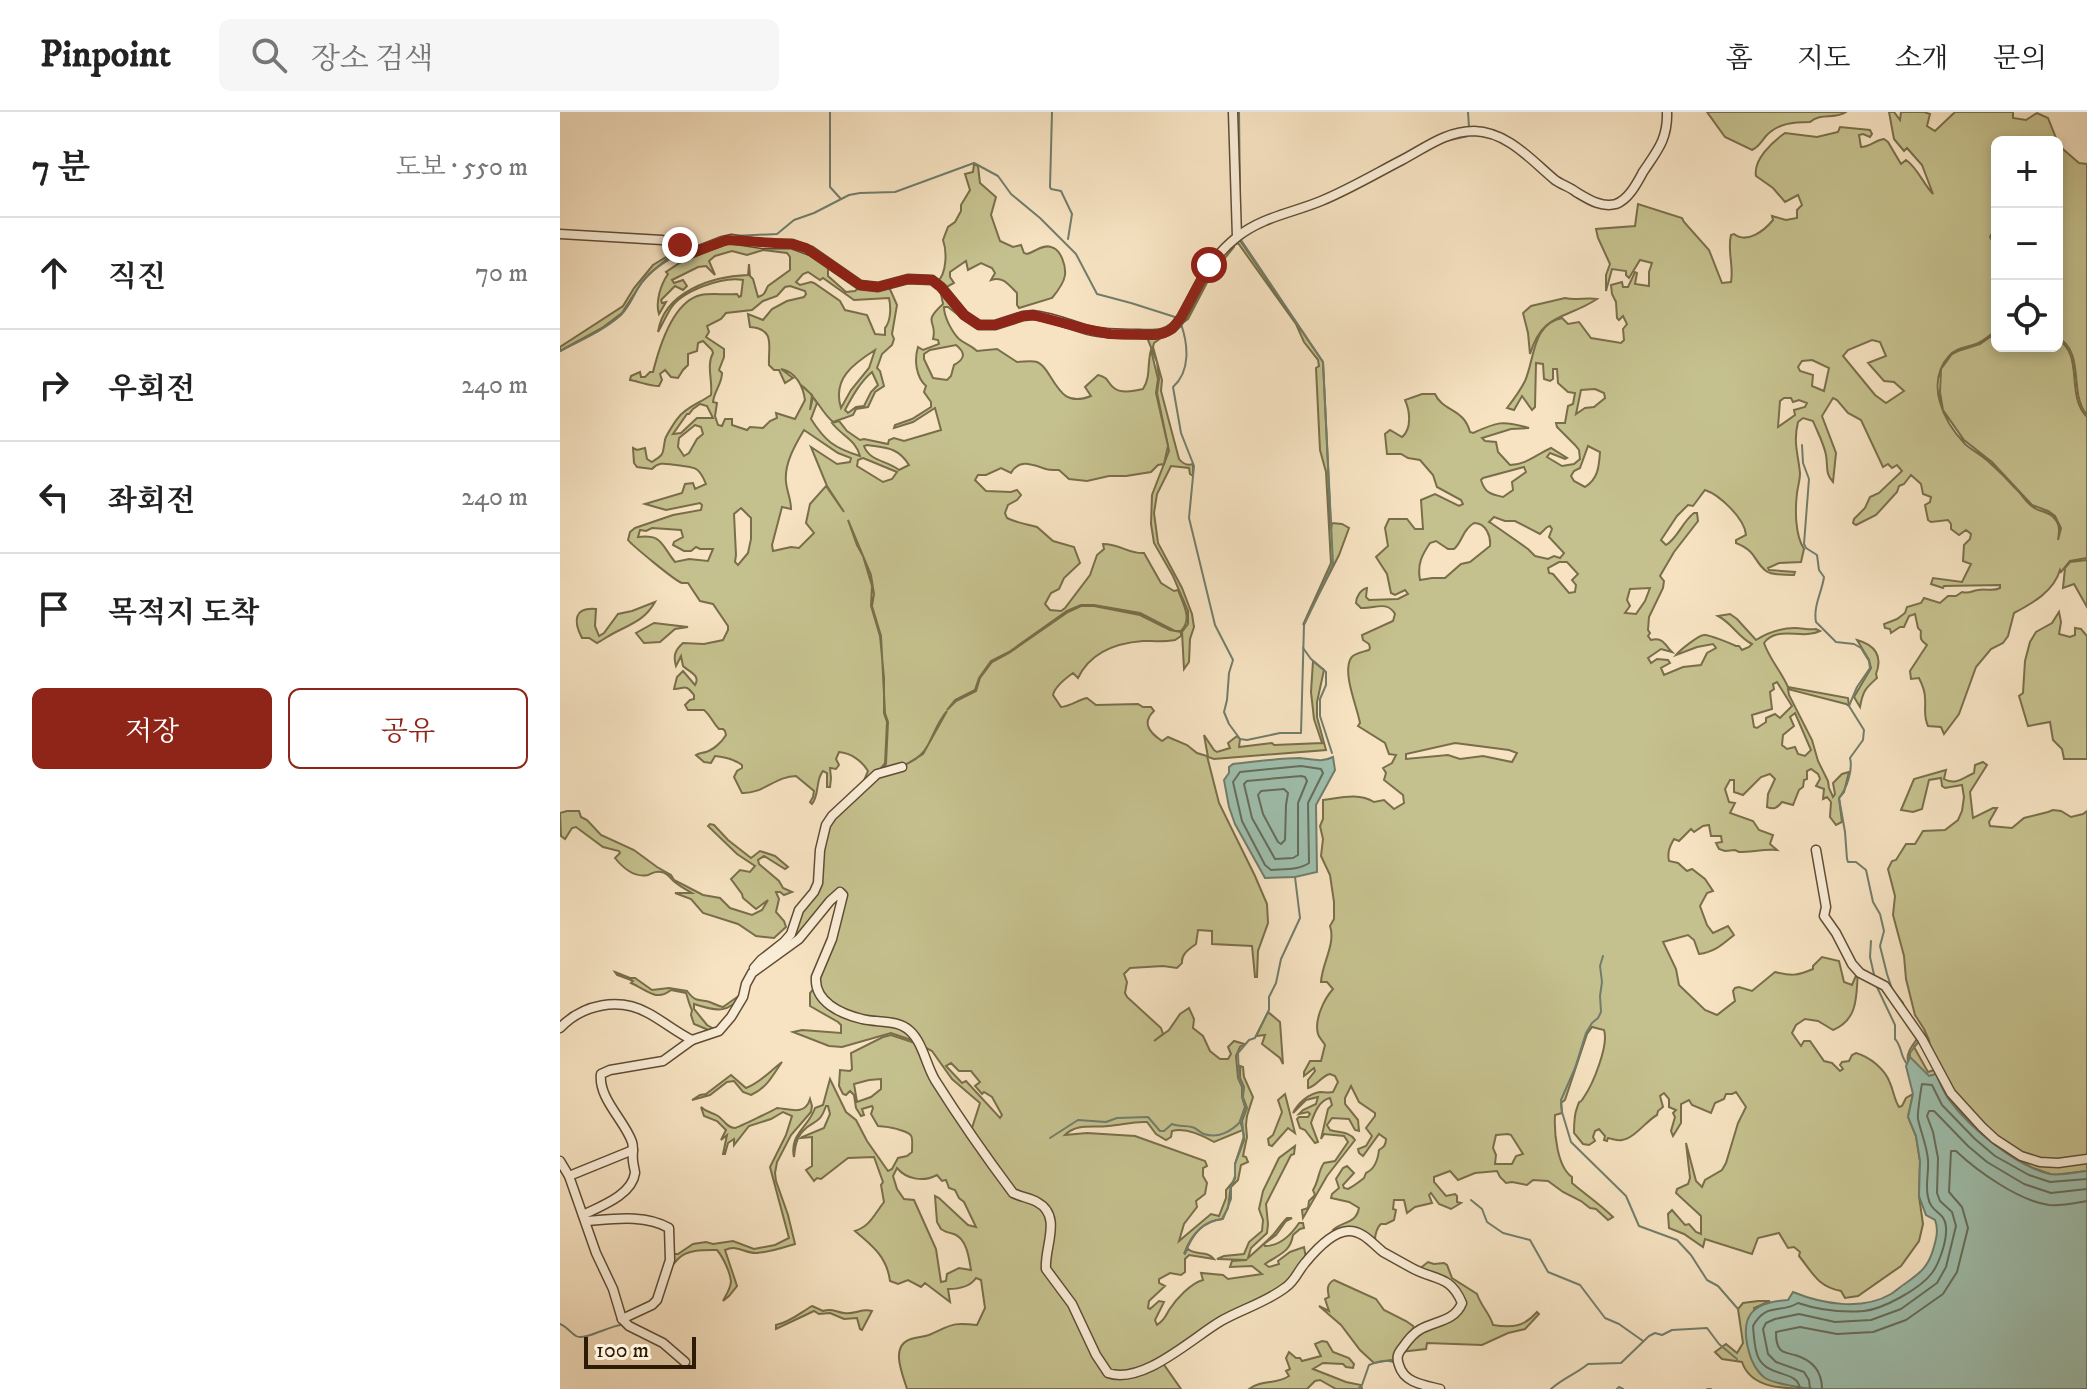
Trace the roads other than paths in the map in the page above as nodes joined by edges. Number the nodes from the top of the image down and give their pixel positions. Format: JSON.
{"nodes":[{"id":1,"x":1233,"y":112,"type":"edge"},
{"id":2,"x":1667,"y":112,"type":"edge"},
{"id":3,"x":560,"y":234,"type":"edge"},
{"id":4,"x":1237,"y":237,"type":"junction"},
{"id":5,"x":902,"y":767,"type":"dead end"},
{"id":6,"x":1816,"y":850,"type":"dead end"},
{"id":7,"x":752,"y":973,"type":"junction"},
{"id":8,"x":560,"y":1028,"type":"edge"},
{"id":9,"x":692,"y":1040,"type":"junction"},
{"id":10,"x":633,"y":1150,"type":"junction"},
{"id":11,"x":2087,"y":1159,"type":"edge"},
{"id":12,"x":563,"y":1169,"type":"edge"},
{"id":13,"x":584,"y":1218,"type":"junction"},
{"id":14,"x":622,"y":1319,"type":"junction"},
{"id":15,"x":685,"y":1362,"type":"dead end"},
{"id":16,"x":1440,"y":1389,"type":"edge"}],
"edges":[{"from":1,"to":4,"type":"street"},
{"from":2,"to":4,"type":"street"},
{"from":3,"to":4,"type":"street"},
{"from":5,"to":7,"type":"street"},
{"from":6,"to":11,"type":"street"},
{"from":7,"to":9,"type":"street"},
{"from":7,"to":16,"type":"street"},
{"from":8,"to":9,"type":"street"},
{"from":9,"to":10,"type":"street"},
{"from":10,"to":12,"type":"street"},
{"from":10,"to":13,"type":"street"},
{"from":12,"to":13,"type":"street"},
{"from":13,"to":14,"type":"street"},
{"from":13,"to":14,"type":"street"},
{"from":14,"to":15,"type":"street"}]}
